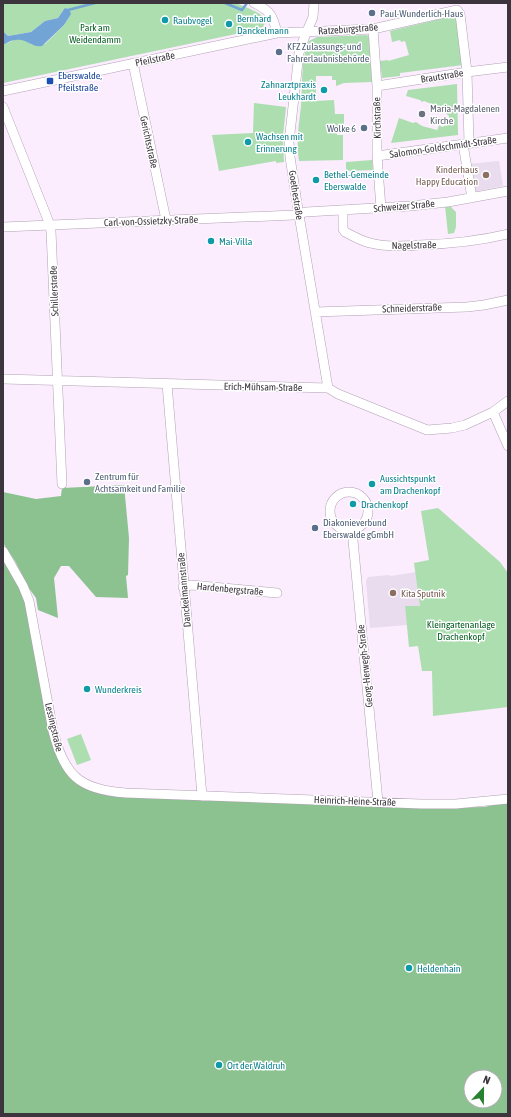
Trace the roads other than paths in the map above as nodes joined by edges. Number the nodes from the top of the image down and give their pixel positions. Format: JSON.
{"nodes":[{"id":1,"x":254,"y":3,"type":"edge"},
{"id":2,"x":314,"y":3,"type":"edge"},
{"id":3,"x":373,"y":29,"type":"junction"},
{"id":4,"x":307,"y":32,"type":"junction"},
{"id":5,"x":276,"y":33,"type":"junction"},
{"id":6,"x":133,"y":64,"type":"junction"},
{"id":7,"x":508,"y":67,"type":"edge"},
{"id":8,"x":467,"y":72,"type":"junction"},
{"id":9,"x":377,"y":86,"type":"junction"},
{"id":10,"x":3,"y":91,"type":"edge"},
{"id":11,"x":3,"y":107,"type":"edge"},
{"id":12,"x":508,"y":138,"type":"edge"},
{"id":13,"x":466,"y":143,"type":"junction"},
{"id":14,"x":377,"y":156,"type":"junction"},
{"id":15,"x":508,"y":191,"type":"edge"},
{"id":16,"x":472,"y":198,"type":"junction"},
{"id":17,"x":381,"y":208,"type":"junction"},
{"id":18,"x":343,"y":210,"type":"junction"},
{"id":19,"x":299,"y":214,"type":"junction"},
{"id":20,"x":166,"y":220,"type":"junction"},
{"id":21,"x":50,"y":225,"type":"junction"},
{"id":22,"x":3,"y":227,"type":"edge"},
{"id":23,"x":508,"y":234,"type":"edge"},
{"id":24,"x":508,"y":300,"type":"edge"},
{"id":25,"x":315,"y":312,"type":"junction"},
{"id":26,"x":3,"y":379,"type":"edge"},
{"id":27,"x":57,"y":380,"type":"junction"},
{"id":28,"x":167,"y":384,"type":"junction"},
{"id":29,"x":328,"y":388,"type":"junction"},
{"id":30,"x":508,"y":401,"type":"edge"},
{"id":31,"x":493,"y":412,"type":"junction"},
{"id":32,"x":508,"y":446,"type":"edge"},
{"id":33,"x":62,"y":484,"type":"dead end"},
{"id":34,"x":352,"y":530,"type":"junction"},
{"id":35,"x":3,"y":551,"type":"edge"},
{"id":36,"x":183,"y":587,"type":"junction"},
{"id":37,"x":277,"y":593,"type":"dead end"},
{"id":38,"x":202,"y":796,"type":"junction"},
{"id":39,"x":508,"y":799,"type":"edge"},
{"id":40,"x":378,"y":802,"type":"junction"}],
"edges":[{"from":1,"to":5,"type":"street"},
{"from":2,"to":4,"type":"street","name":"Goethestraße"},
{"from":3,"to":4,"type":"street","name":"Ratzeburgstraße"},
{"from":3,"to":8,"type":"street","name":"Ratzeburgstraße"},
{"from":3,"to":9,"type":"street","name":"Kirchstraße"},
{"from":4,"to":5,"type":"street","name":"Pfeilstraße"},
{"from":4,"to":19,"type":"street","name":"Goethestraße"},
{"from":5,"to":6,"type":"street","name":"Pfeilstraße"},
{"from":6,"to":10,"type":"street","name":"Pfeilstraße"},
{"from":6,"to":20,"type":"street","name":"Gerichtsstraße"},
{"from":7,"to":8,"type":"street","name":"Brautstraße"},
{"from":8,"to":9,"type":"street","name":"Brautstraße"},
{"from":8,"to":13,"type":"street"},
{"from":9,"to":14,"type":"street","name":"Kirchstraße"},
{"from":11,"to":21,"type":"street","name":"Schillerstraße"},
{"from":12,"to":13,"type":"street","name":"Salomon-Goldschmidt-Straße"},
{"from":13,"to":14,"type":"street","name":"Salomon-Goldschmidt-Straße"},
{"from":13,"to":16,"type":"street"},
{"from":14,"to":17,"type":"street","name":"Kirchstraße"},
{"from":15,"to":16,"type":"street","name":"Schweizer Straße"},
{"from":16,"to":17,"type":"street","name":"Schweizer Straße"},
{"from":17,"to":18,"type":"street","name":"Schweizer Straße"},
{"from":18,"to":19,"type":"street","name":"Schweizer Straße"},
{"from":18,"to":23,"type":"street","name":"Nagelstraße"},
{"from":19,"to":20,"type":"street","name":"Carl-von-Ossietzky-Straße"},
{"from":19,"to":25,"type":"street","name":"Goethestraße"},
{"from":20,"to":21,"type":"street","name":"Carl-von-Ossietzky-Straße"},
{"from":21,"to":22,"type":"street","name":"Carl-von-Ossietzky-Straße"},
{"from":21,"to":27,"type":"street","name":"Schillerstraße"},
{"from":24,"to":25,"type":"street","name":"Schneiderstraße"},
{"from":25,"to":29,"type":"street","name":"Goethestraße"},
{"from":26,"to":27,"type":"street","name":"Erich-Mühsam-Straße"},
{"from":27,"to":28,"type":"street","name":"Erich-Mühsam-Straße"},
{"from":27,"to":33,"type":"street","name":"Schillerstraße"},
{"from":28,"to":29,"type":"street","name":"Erich-Mühsam-Straße"},
{"from":28,"to":36,"type":"street","name":"Danckelmannstraße"},
{"from":29,"to":31,"type":"street","name":"Erich-Mühsam-Straße"},
{"from":30,"to":31,"type":"street","name":"Erich-Mühsam-Straße"},
{"from":31,"to":32,"type":"street"},
{"from":34,"to":34,"type":"street"},
{"from":34,"to":40,"type":"street","name":"Georg-Herwegh-Straße"},
{"from":35,"to":38,"type":"street","name":"Lessingstraße"},
{"from":36,"to":37,"type":"street","name":"Hardenbergstraße"},
{"from":36,"to":38,"type":"street","name":"Danckelmannstraße"},
{"from":38,"to":40,"type":"street","name":"Heinrich-Heine-Straße"},
{"from":39,"to":40,"type":"street","name":"Heinrich-Heine-Straße"}]}
